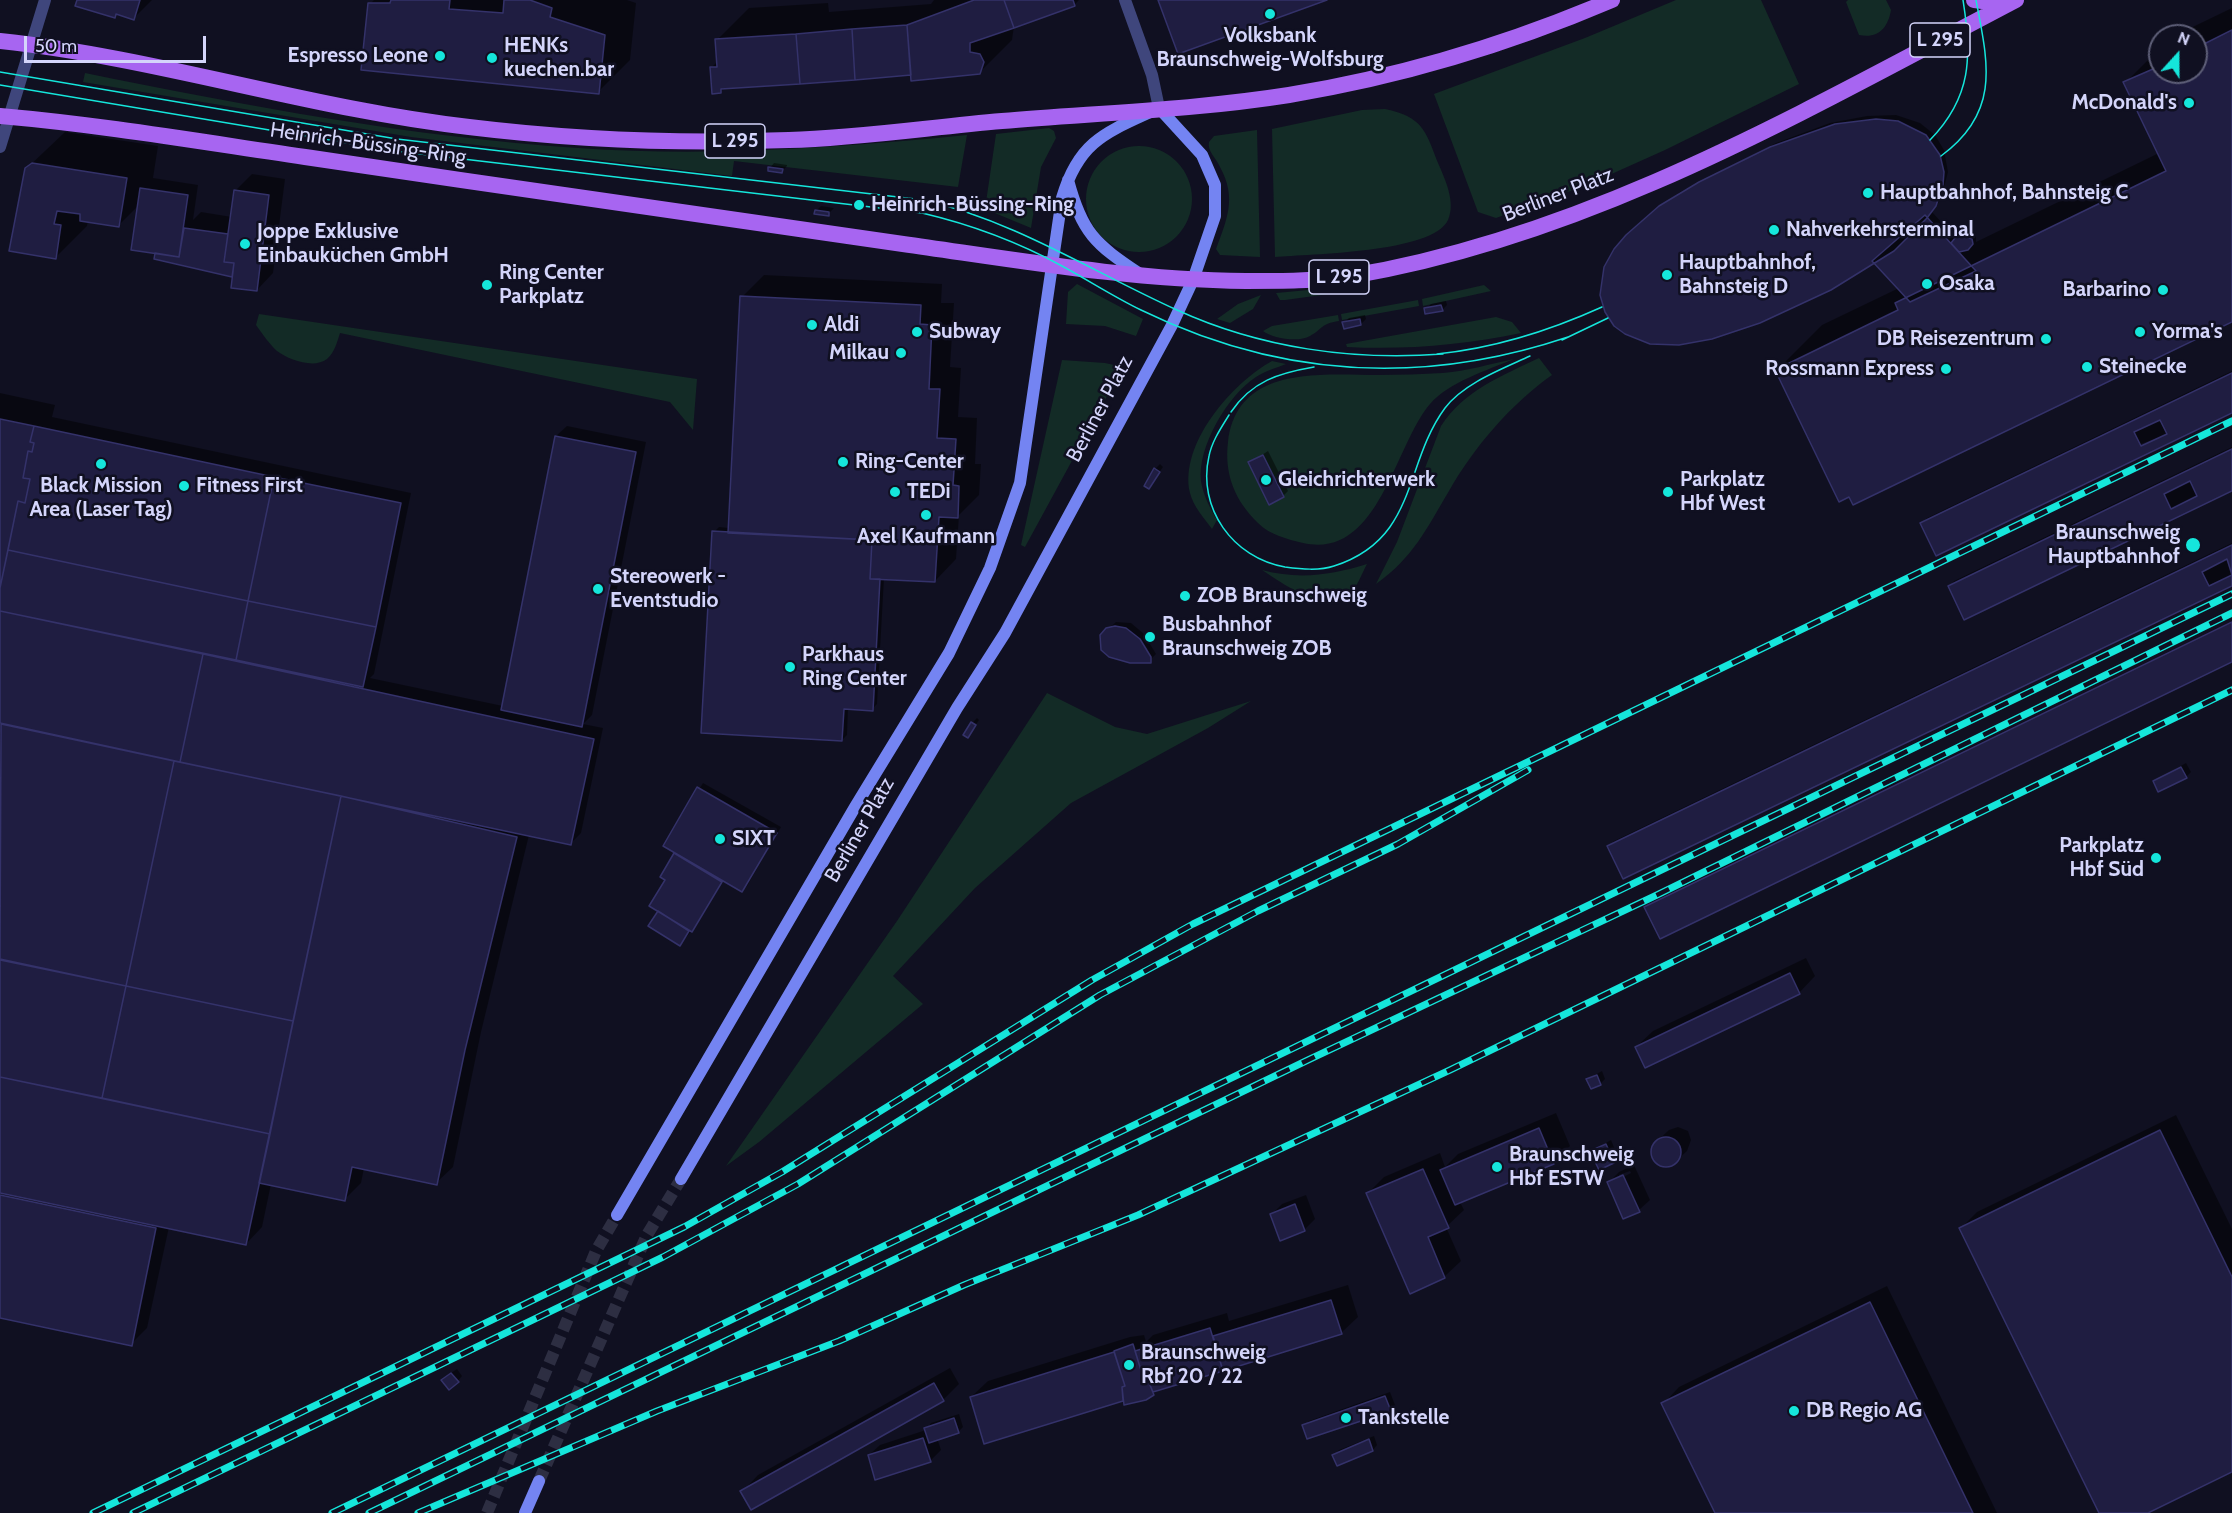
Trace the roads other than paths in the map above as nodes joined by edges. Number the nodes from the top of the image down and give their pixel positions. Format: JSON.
{"nodes":[{"id":1,"x":45,"y":0,"type":"edge"},
{"id":2,"x":1125,"y":0,"type":"edge"},
{"id":3,"x":1611,"y":0,"type":"edge"},
{"id":4,"x":1974,"y":0,"type":"edge"},
{"id":5,"x":2012,"y":2,"type":"edge"},
{"id":6,"x":0,"y":41,"type":"edge"},
{"id":7,"x":32,"y":44,"type":"junction"},
{"id":8,"x":1159,"y":108,"type":"junction"},
{"id":9,"x":5,"y":116,"type":"edge"},
{"id":10,"x":0,"y":147,"type":"edge"},
{"id":11,"x":1067,"y":179,"type":"junction"},
{"id":12,"x":1052,"y":264,"type":"junction"},
{"id":13,"x":1143,"y":276,"type":"junction"},
{"id":14,"x":1192,"y":280,"type":"junction"},
{"id":15,"x":681,"y":1179,"type":"tunnel mouth"},
{"id":16,"x":617,"y":1215,"type":"tunnel mouth"},
{"id":17,"x":539,"y":1481,"type":"tunnel mouth"},
{"id":18,"x":525,"y":1513,"type":"edge"}],
"edges":[{"from":1,"to":7,"type":"street"},
{"from":2,"to":8,"type":"street"},
{"from":3,"to":8,"type":"main road","number":"L 295"},
{"from":4,"to":5,"type":"main road"},
{"from":5,"to":14,"type":"main road","name":"Berliner Platz","number":"L 295"},
{"from":6,"to":7,"type":"main road","name":"Heinrich-Büssing-Ring","number":"L 295"},
{"from":7,"to":8,"type":"main road","name":"Heinrich-Büssing-Ring","number":"L 295"},
{"from":7,"to":9,"type":"street"},
{"from":8,"to":11,"type":"main road"},
{"from":8,"to":14,"type":"main road"},
{"from":9,"to":10,"type":"street"},
{"from":9,"to":12,"type":"main road","name":"Heinrich-Büssing-Ring","number":"L 295"},
{"from":11,"to":12,"type":"main road","name":"Berliner Platz"},
{"from":11,"to":13,"type":"main road"},
{"from":12,"to":13,"type":"main road","name":"Heinrich-Büssing-Ring","number":"L 295"},
{"from":12,"to":16,"type":"main road","name":"Berliner Platz"},
{"from":13,"to":14,"type":"main road","name":"Heinrich-Büssing-Ring","number":"L 295"},
{"from":14,"to":15,"type":"main road","name":"Berliner Platz"},
{"from":17,"to":18,"type":"main road"}]}
